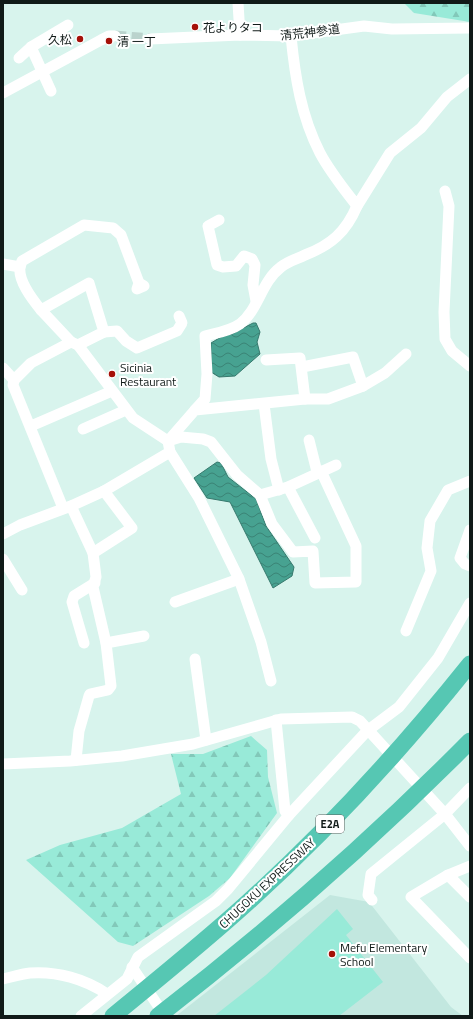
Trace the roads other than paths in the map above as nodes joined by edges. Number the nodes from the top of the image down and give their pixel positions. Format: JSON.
{"nodes":[{"id":1,"x":238,"y":3,"type":"edge"},
{"id":2,"x":68,"y":25,"type":"dead end"},
{"id":3,"x":470,"y":28,"type":"edge"},
{"id":4,"x":240,"y":35,"type":"junction"},
{"id":5,"x":115,"y":36,"type":"tunnel mouth"},
{"id":6,"x":291,"y":36,"type":"junction"},
{"id":7,"x":150,"y":39,"type":"tunnel mouth"},
{"id":8,"x":31,"y":47,"type":"junction"},
{"id":9,"x":19,"y":58,"type":"dead end"},
{"id":10,"x":43,"y":72,"type":"junction"},
{"id":11,"x":470,"y":79,"type":"edge"},
{"id":12,"x":51,"y":91,"type":"dead end"},
{"id":13,"x":3,"y":93,"type":"edge"},
{"id":14,"x":445,"y":191,"type":"dead end"},
{"id":15,"x":357,"y":206,"type":"junction"},
{"id":16,"x":219,"y":220,"type":"dead end"},
{"id":17,"x":3,"y":264,"type":"edge"},
{"id":18,"x":20,"y":267,"type":"junction"},
{"id":19,"x":139,"y":283,"type":"dead end"},
{"id":20,"x":256,"y":301,"type":"junction"},
{"id":21,"x":41,"y":310,"type":"junction"},
{"id":22,"x":179,"y":316,"type":"dead end"},
{"id":23,"x":104,"y":332,"type":"junction"},
{"id":24,"x":74,"y":343,"type":"junction"},
{"id":25,"x":406,"y":354,"type":"dead end"},
{"id":26,"x":266,"y":360,"type":"dead end"},
{"id":27,"x":470,"y":366,"type":"edge"},
{"id":28,"x":302,"y":367,"type":"junction"},
{"id":29,"x":3,"y":368,"type":"edge"},
{"id":30,"x":14,"y":380,"type":"junction"},
{"id":31,"x":363,"y":386,"type":"junction"},
{"id":32,"x":3,"y":388,"type":"edge"},
{"id":33,"x":112,"y":391,"type":"junction"},
{"id":34,"x":305,"y":399,"type":"junction"},
{"id":35,"x":264,"y":404,"type":"junction"},
{"id":36,"x":126,"y":410,"type":"junction"},
{"id":37,"x":195,"y":410,"type":"junction"},
{"id":38,"x":31,"y":426,"type":"junction"},
{"id":39,"x":82,"y":429,"type":"dead end"},
{"id":40,"x":309,"y":440,"type":"dead end"},
{"id":41,"x":168,"y":441,"type":"junction"},
{"id":42,"x":170,"y":452,"type":"junction"},
{"id":43,"x":336,"y":465,"type":"dead end"},
{"id":44,"x":319,"y":472,"type":"junction"},
{"id":45,"x":468,"y":479,"type":"edge"},
{"id":46,"x":284,"y":488,"type":"junction"},
{"id":47,"x":104,"y":491,"type":"junction"},
{"id":48,"x":260,"y":495,"type":"junction"},
{"id":49,"x":67,"y":507,"type":"junction"},
{"id":50,"x":470,"y":530,"type":"edge"},
{"id":51,"x":3,"y":534,"type":"edge"},
{"id":52,"x":315,"y":538,"type":"dead end"},
{"id":53,"x":93,"y":553,"type":"junction"},
{"id":54,"x":3,"y":559,"type":"edge"},
{"id":55,"x":470,"y":566,"type":"edge"},
{"id":56,"x":239,"y":579,"type":"junction"},
{"id":57,"x":95,"y":583,"type":"junction"},
{"id":58,"x":22,"y":590,"type":"dead end"},
{"id":59,"x":175,"y":602,"type":"dead end"},
{"id":60,"x":470,"y":603,"type":"edge"},
{"id":61,"x":406,"y":631,"type":"dead end"},
{"id":62,"x":144,"y":636,"type":"dead end"},
{"id":63,"x":84,"y":643,"type":"dead end"},
{"id":64,"x":106,"y":643,"type":"junction"},
{"id":65,"x":194,"y":659,"type":"dead end"},
{"id":66,"x":470,"y":664,"type":"edge"},
{"id":67,"x":271,"y":681,"type":"dead end"},
{"id":68,"x":276,"y":720,"type":"junction"},
{"id":69,"x":367,"y":731,"type":"junction"},
{"id":70,"x":206,"y":740,"type":"junction"},
{"id":71,"x":470,"y":741,"type":"edge"},
{"id":72,"x":76,"y":760,"type":"junction"},
{"id":73,"x":3,"y":764,"type":"edge"},
{"id":74,"x":470,"y":788,"type":"edge"},
{"id":75,"x":445,"y":814,"type":"junction"},
{"id":76,"x":289,"y":815,"type":"junction"},
{"id":77,"x":470,"y":846,"type":"edge"},
{"id":78,"x":470,"y":866,"type":"edge"},
{"id":79,"x":448,"y":875,"type":"junction"},
{"id":80,"x":470,"y":897,"type":"edge"},
{"id":81,"x":372,"y":900,"type":"dead end"},
{"id":82,"x":470,"y":958,"type":"edge"},
{"id":83,"x":132,"y":967,"type":"junction"},
{"id":84,"x":3,"y":979,"type":"edge"},
{"id":85,"x":107,"y":994,"type":"junction"},
{"id":86,"x":81,"y":1016,"type":"edge"},
{"id":87,"x":113,"y":1016,"type":"edge"},
{"id":88,"x":158,"y":1016,"type":"edge"},
{"id":89,"x":165,"y":1016,"type":"edge"}],
"edges":[{"from":1,"to":4,"type":"street"},
{"from":2,"to":8,"type":"street"},
{"from":3,"to":6,"type":"street","name":"清荒神参道"},
{"from":4,"to":6,"type":"street","name":"清荒神参道"},
{"from":4,"to":7,"type":"street","name":"清荒神参道"},
{"from":5,"to":10,"type":"street"},
{"from":6,"to":15,"type":"street"},
{"from":8,"to":9,"type":"street"},
{"from":8,"to":10,"type":"street"},
{"from":10,"to":12,"type":"street"},
{"from":10,"to":13,"type":"street"},
{"from":11,"to":15,"type":"street"},
{"from":14,"to":27,"type":"street"},
{"from":15,"to":20,"type":"street"},
{"from":16,"to":20,"type":"street"},
{"from":17,"to":18,"type":"street"},
{"from":18,"to":19,"type":"street"},
{"from":18,"to":21,"type":"street"},
{"from":20,"to":37,"type":"street"},
{"from":21,"to":23,"type":"street"},
{"from":21,"to":24,"type":"street"},
{"from":22,"to":23,"type":"street"},
{"from":23,"to":24,"type":"street"},
{"from":24,"to":30,"type":"street"},
{"from":24,"to":33,"type":"street"},
{"from":25,"to":31,"type":"street"},
{"from":26,"to":28,"type":"street"},
{"from":28,"to":31,"type":"street"},
{"from":28,"to":34,"type":"street"},
{"from":29,"to":30,"type":"street"},
{"from":30,"to":32,"type":"street"},
{"from":30,"to":38,"type":"street"},
{"from":31,"to":34,"type":"street"},
{"from":33,"to":36,"type":"street"},
{"from":33,"to":38,"type":"street"},
{"from":34,"to":35,"type":"street"},
{"from":35,"to":37,"type":"street"},
{"from":35,"to":46,"type":"street"},
{"from":36,"to":39,"type":"street"},
{"from":36,"to":41,"type":"street"},
{"from":37,"to":41,"type":"street"},
{"from":38,"to":49,"type":"street"},
{"from":40,"to":44,"type":"street"},
{"from":41,"to":42,"type":"street"},
{"from":41,"to":48,"type":"street"},
{"from":42,"to":47,"type":"street"},
{"from":42,"to":56,"type":"street"},
{"from":43,"to":44,"type":"street"},
{"from":44,"to":46,"type":"street"},
{"from":44,"to":48,"type":"street"},
{"from":45,"to":61,"type":"street"},
{"from":46,"to":48,"type":"street"},
{"from":46,"to":52,"type":"street"},
{"from":47,"to":49,"type":"street"},
{"from":47,"to":53,"type":"street"},
{"from":49,"to":51,"type":"street"},
{"from":49,"to":53,"type":"street"},
{"from":50,"to":55,"type":"street"},
{"from":53,"to":57,"type":"street"},
{"from":54,"to":58,"type":"street"},
{"from":56,"to":59,"type":"street"},
{"from":56,"to":67,"type":"street"},
{"from":57,"to":63,"type":"street"},
{"from":57,"to":64,"type":"street"},
{"from":60,"to":69,"type":"street"},
{"from":62,"to":64,"type":"street"},
{"from":64,"to":72,"type":"street"},
{"from":65,"to":70,"type":"street"},
{"from":66,"to":87,"type":"highway","name":"CHUGOKU EXPRESSWAY","number":"E2A"},
{"from":68,"to":69,"type":"street"},
{"from":68,"to":70,"type":"street"},
{"from":68,"to":76,"type":"street"},
{"from":69,"to":75,"type":"street"},
{"from":69,"to":76,"type":"street"},
{"from":70,"to":72,"type":"street"},
{"from":71,"to":88,"type":"highway"},
{"from":72,"to":73,"type":"street"},
{"from":74,"to":75,"type":"street"},
{"from":75,"to":77,"type":"street"},
{"from":75,"to":81,"type":"street"},
{"from":76,"to":83,"type":"street"},
{"from":78,"to":79,"type":"street"},
{"from":79,"to":80,"type":"street"},
{"from":79,"to":82,"type":"street"},
{"from":83,"to":85,"type":"street"},
{"from":83,"to":89,"type":"street"},
{"from":84,"to":85,"type":"street"},
{"from":85,"to":86,"type":"street"}]}
